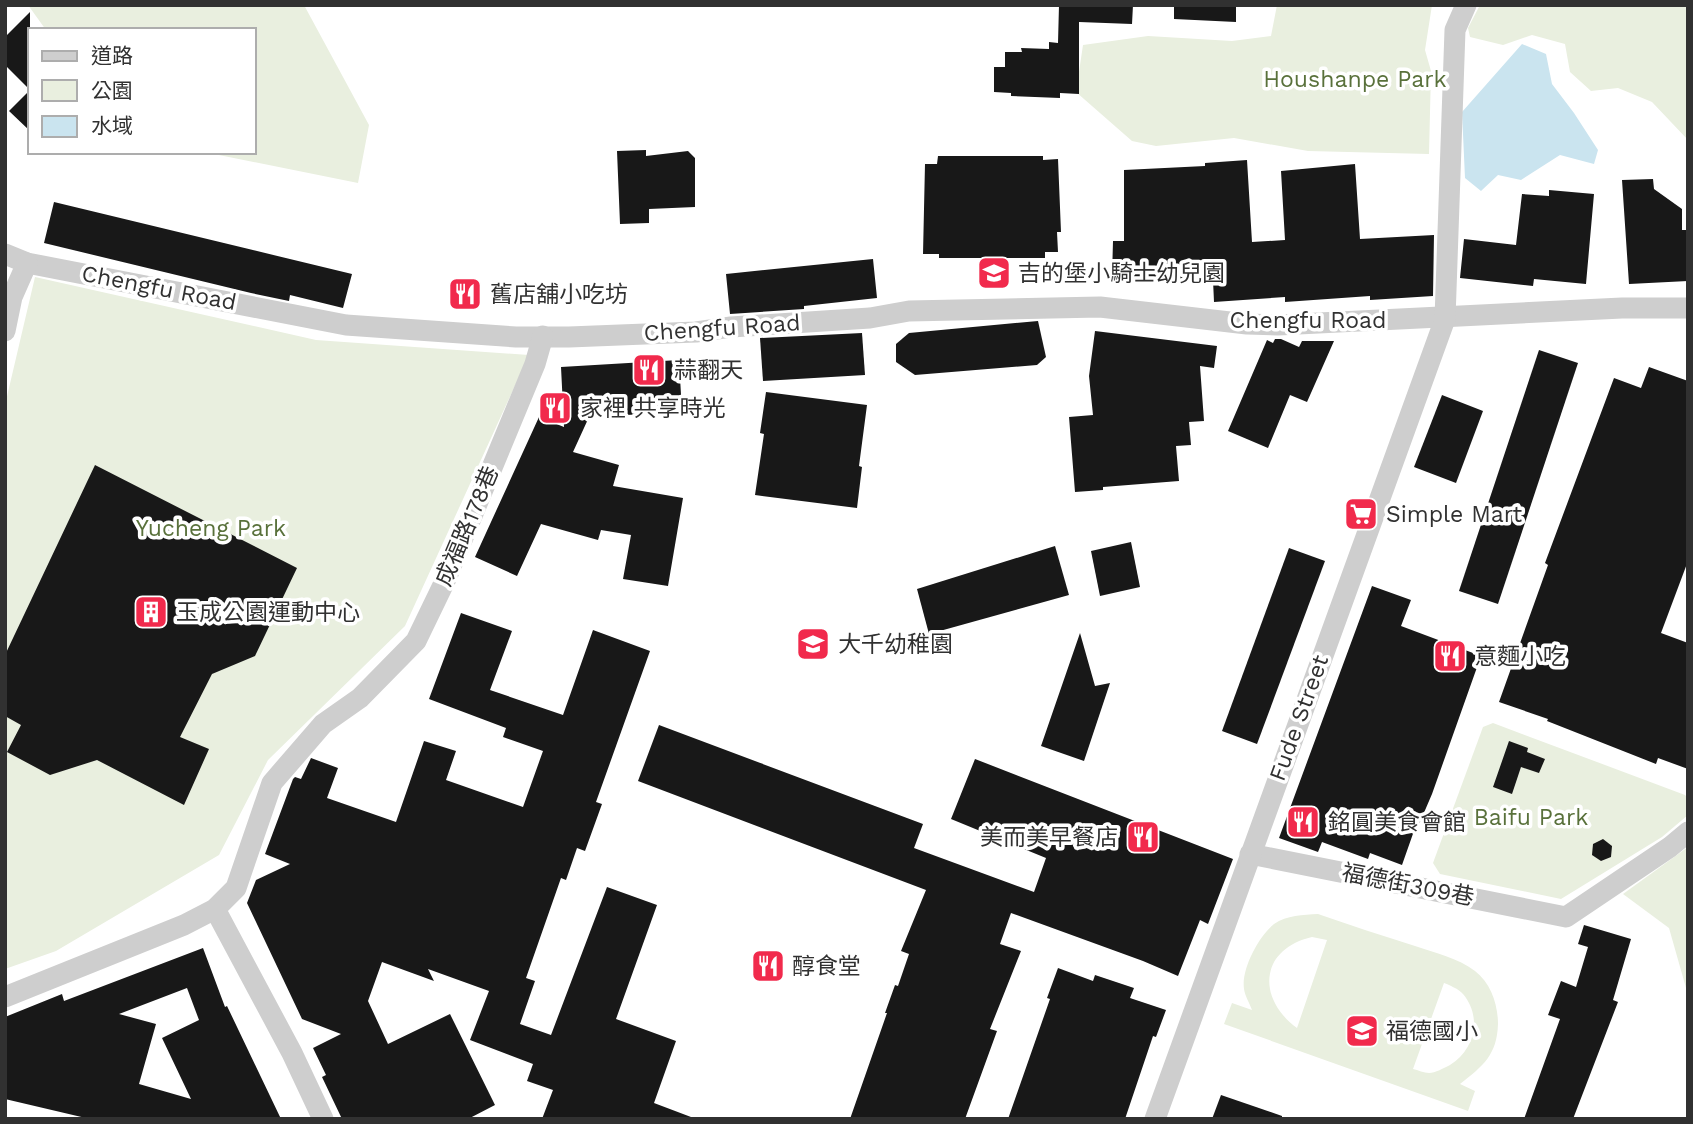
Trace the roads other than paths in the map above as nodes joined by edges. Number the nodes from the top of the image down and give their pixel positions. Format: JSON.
{"nodes":[{"id":1,"x":1466,"y":5,"type":"edge"},
{"id":2,"x":5,"y":254,"type":"edge"},
{"id":3,"x":27,"y":263,"type":"junction"},
{"id":4,"x":1688,"y":308,"type":"edge"},
{"id":5,"x":1445,"y":318,"type":"junction"},
{"id":6,"x":5,"y":331,"type":"edge"},
{"id":7,"x":543,"y":336,"type":"junction"},
{"id":8,"x":1688,"y":832,"type":"edge"},
{"id":9,"x":1250,"y":854,"type":"junction"},
{"id":10,"x":215,"y":909,"type":"junction"},
{"id":11,"x":5,"y":997,"type":"edge"},
{"id":12,"x":323,"y":1119,"type":"edge"},
{"id":13,"x":1155,"y":1119,"type":"edge"}],
"edges":[{"from":1,"to":5,"type":"street","name":"Fude Street"},
{"from":2,"to":3,"type":"street","name":"Chengfu Road"},
{"from":3,"to":6,"type":"street"},
{"from":3,"to":7,"type":"street","name":"Chengfu Road"},
{"from":4,"to":5,"type":"street","name":"Chengfu Road"},
{"from":5,"to":7,"type":"street","name":"Chengfu Road"},
{"from":5,"to":9,"type":"street","name":"Fude Street"},
{"from":7,"to":10,"type":"street","name":"成福路178巷"},
{"from":8,"to":9,"type":"street","name":"福德街309巷"},
{"from":9,"to":13,"type":"street","name":"Fude Street"},
{"from":10,"to":11,"type":"street"},
{"from":10,"to":12,"type":"street"}]}
